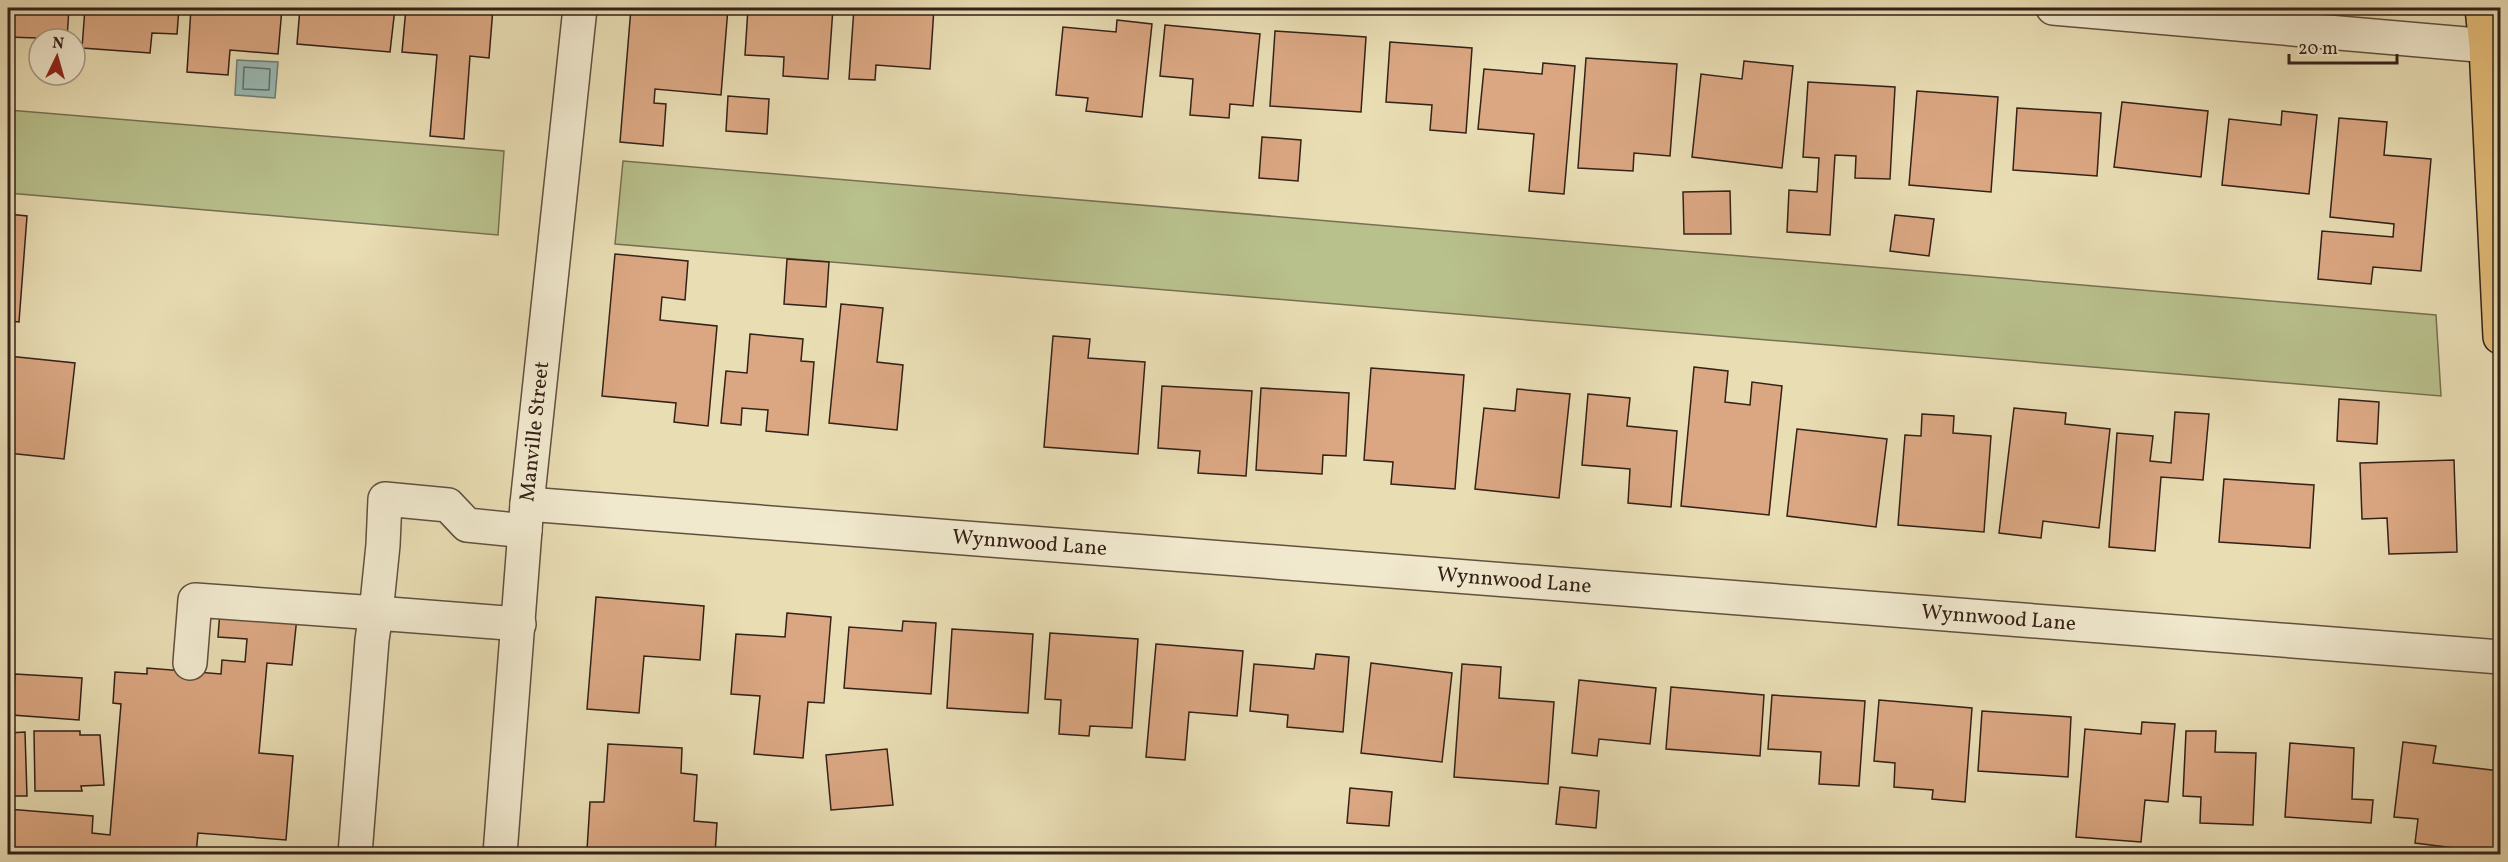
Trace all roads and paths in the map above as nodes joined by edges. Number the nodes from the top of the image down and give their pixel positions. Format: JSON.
{"nodes":[{"id":1,"x":580,"y":8,"type":"edge"},
{"id":2,"x":2053,"y":8,"type":"edge"},
{"id":3,"x":2482,"y":8,"type":"edge"},
{"id":4,"x":2493,"y":47,"type":"edge"},
{"id":5,"x":2500,"y":337,"type":"edge"},
{"id":6,"x":526,"y":518,"type":"junction"},
{"id":7,"x":376,"y":613,"type":"junction"},
{"id":8,"x":519,"y":624,"type":"junction"},
{"id":9,"x":2500,"y":657,"type":"edge"},
{"id":10,"x":190,"y":663,"type":"dead end"},
{"id":11,"x":355,"y":855,"type":"edge"},
{"id":12,"x":500,"y":855,"type":"edge"}],
"edges":[{"from":1,"to":6,"type":"street","name":"Manville Street"},
{"from":2,"to":4,"type":"street"},
{"from":3,"to":4,"type":"main road"},
{"from":4,"to":5,"type":"main road"},
{"from":6,"to":7,"type":"street","name":"Wynnwood Lane"},
{"from":6,"to":8,"type":"street","name":"Manville Street"},
{"from":6,"to":9,"type":"street","name":"Wynnwood Lane"},
{"from":7,"to":8,"type":"street"},
{"from":7,"to":10,"type":"street"},
{"from":7,"to":11,"type":"street"},
{"from":8,"to":12,"type":"street","name":"Manville Street"}]}
